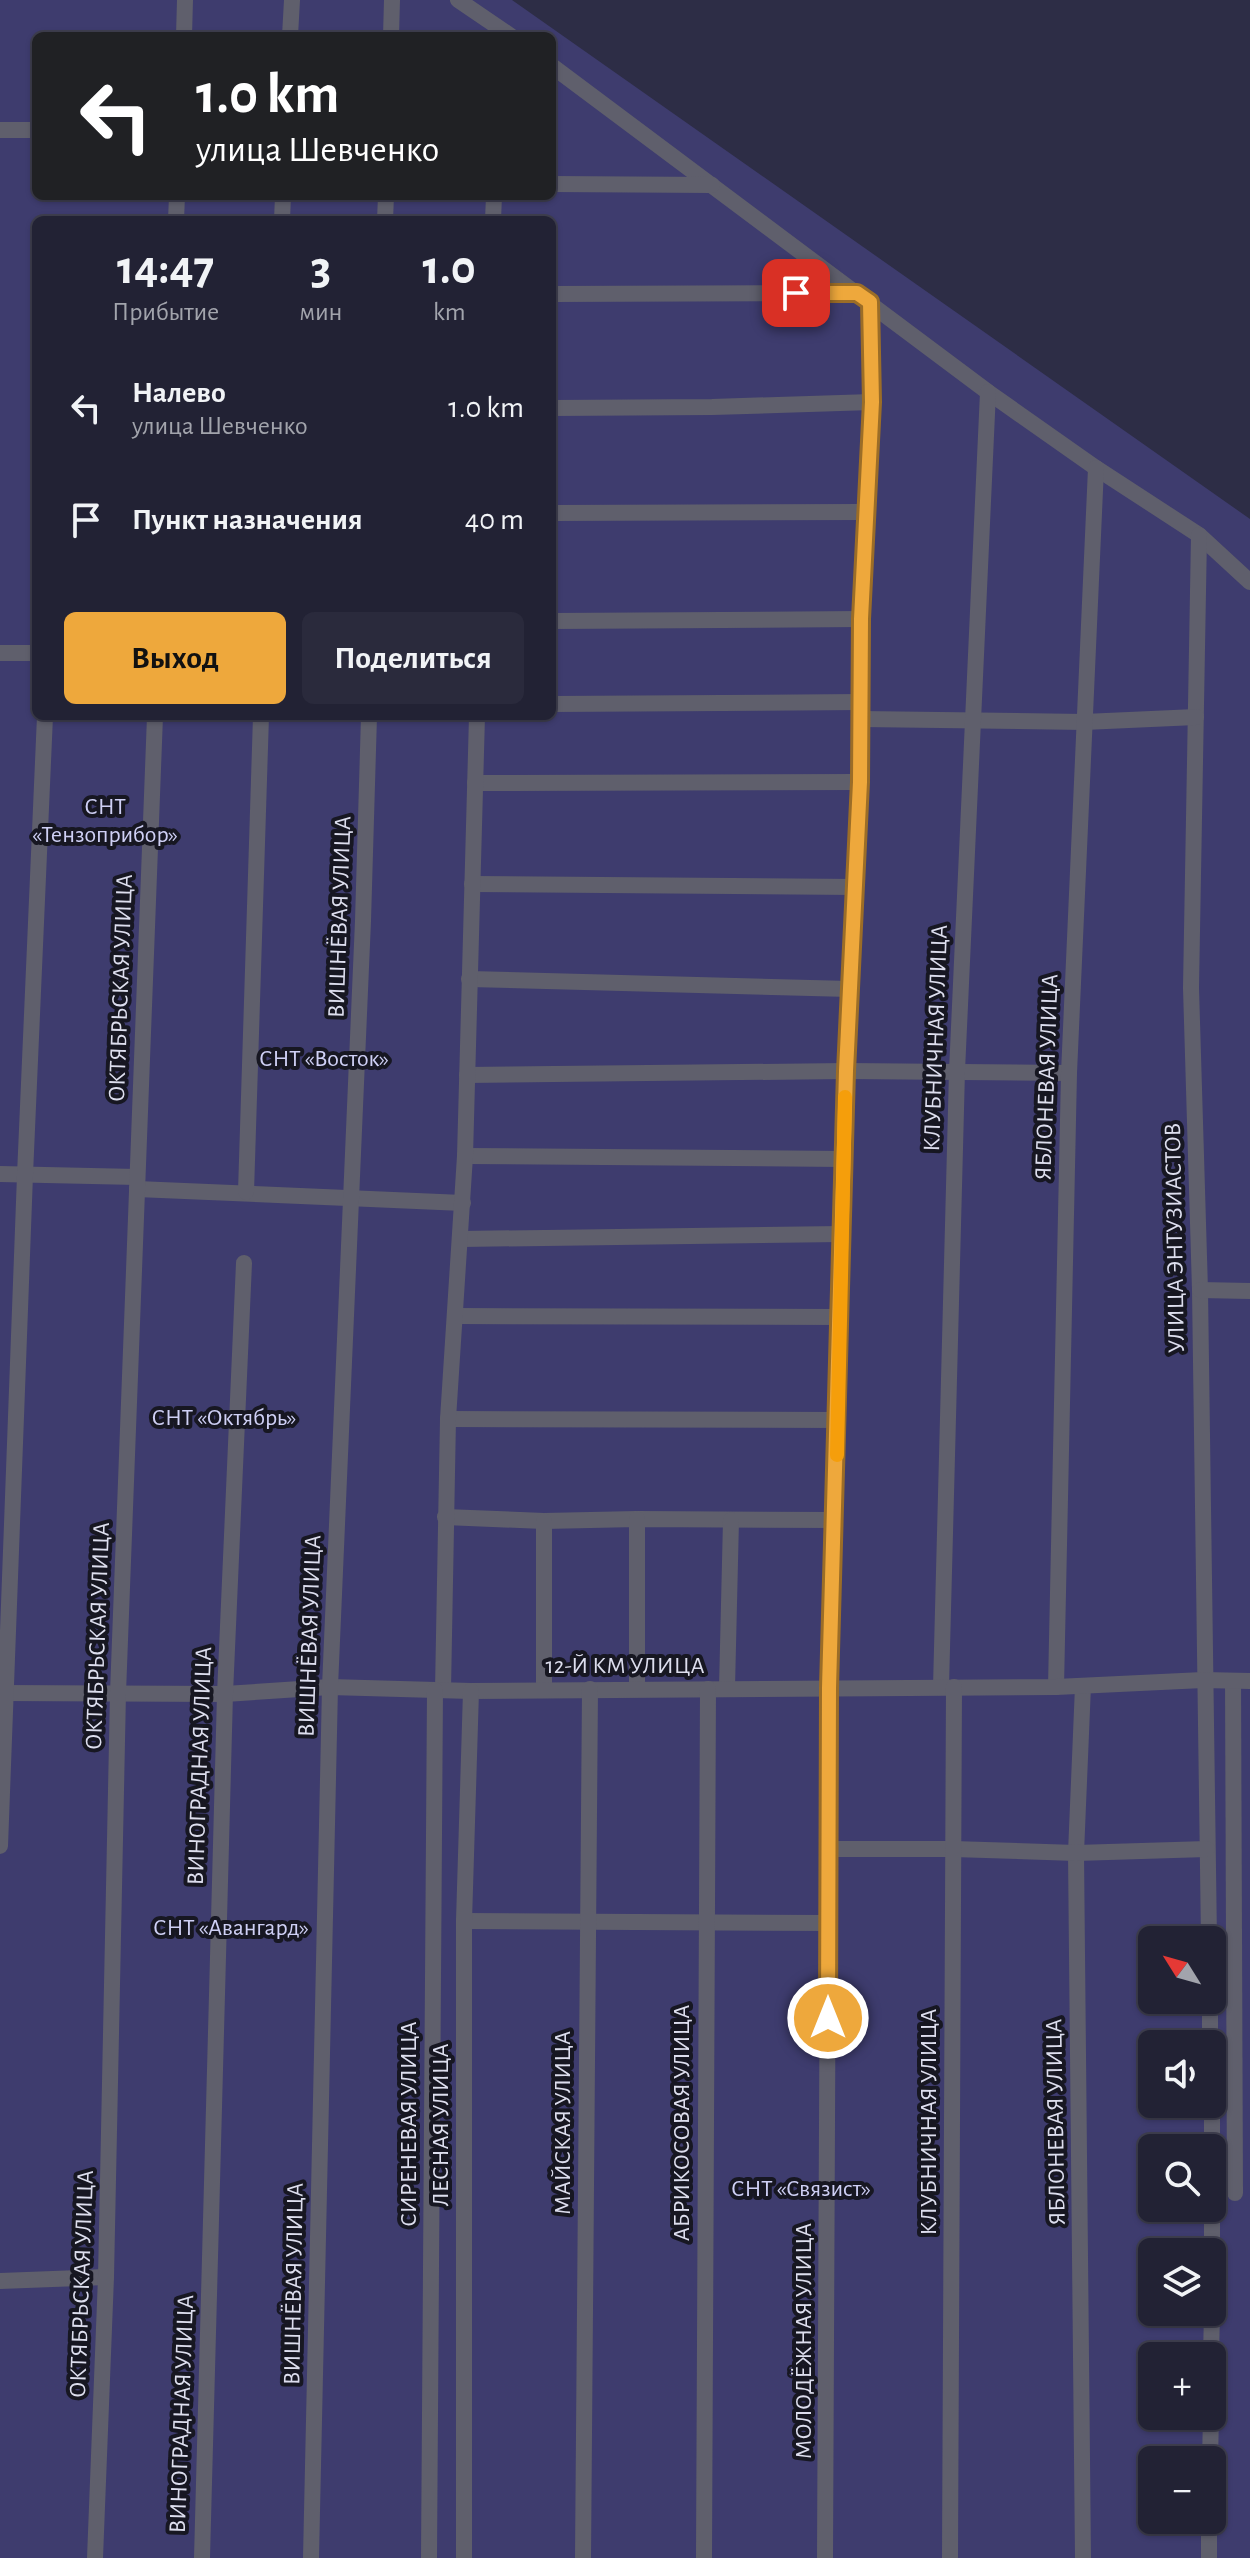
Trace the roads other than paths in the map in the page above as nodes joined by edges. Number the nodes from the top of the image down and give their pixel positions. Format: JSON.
{"nodes":[{"id":1,"x":185,"y":0,"type":"edge"},
{"id":2,"x":292,"y":0,"type":"edge"},
{"id":3,"x":392,"y":0,"type":"edge"},
{"id":4,"x":458,"y":0,"type":"edge"},
{"id":5,"x":184,"y":32,"type":"edge"},
{"id":6,"x":290,"y":32,"type":"edge"},
{"id":7,"x":391,"y":32,"type":"edge"},
{"id":8,"x":505,"y":32,"type":"edge"},
{"id":9,"x":556,"y":69,"type":"edge"},
{"id":10,"x":0,"y":130,"type":"edge"},
{"id":11,"x":32,"y":130,"type":"edge"},
{"id":12,"x":556,"y":184,"type":"edge"},
{"id":13,"x":712,"y":185,"type":"junction"},
{"id":14,"x":556,"y":294,"type":"edge"},
{"id":15,"x":863,"y":297,"type":"junction"},
{"id":16,"x":988,"y":392,"type":"junction"},
{"id":17,"x":872,"y":402,"type":"junction"},
{"id":18,"x":556,"y":408,"type":"edge"},
{"id":19,"x":1096,"y":468,"type":"junction"},
{"id":20,"x":866,"y":512,"type":"junction"},
{"id":21,"x":556,"y":513,"type":"edge"},
{"id":22,"x":1199,"y":535,"type":"junction"},
{"id":23,"x":1250,"y":582,"type":"edge"},
{"id":24,"x":861,"y":619,"type":"junction"},
{"id":25,"x":556,"y":621,"type":"edge"},
{"id":26,"x":0,"y":653,"type":"edge"},
{"id":27,"x":32,"y":653,"type":"edge"},
{"id":28,"x":862,"y":702,"type":"junction"},
{"id":29,"x":556,"y":704,"type":"edge"},
{"id":30,"x":1196,"y":717,"type":"junction"},
{"id":31,"x":861,"y":719,"type":"junction"},
{"id":32,"x":45,"y":720,"type":"edge"},
{"id":33,"x":155,"y":720,"type":"edge"},
{"id":34,"x":261,"y":720,"type":"edge"},
{"id":35,"x":369,"y":720,"type":"edge"},
{"id":36,"x":477,"y":720,"type":"edge"},
{"id":37,"x":971,"y":720,"type":"junction"},
{"id":38,"x":1084,"y":722,"type":"junction"},
{"id":39,"x":860,"y":782,"type":"junction"},
{"id":40,"x":475,"y":783,"type":"junction"},
{"id":41,"x":472,"y":884,"type":"junction"},
{"id":42,"x":856,"y":887,"type":"junction"},
{"id":43,"x":469,"y":979,"type":"junction"},
{"id":44,"x":850,"y":989,"type":"junction"},
{"id":45,"x":846,"y":1071,"type":"junction"},
{"id":46,"x":957,"y":1071,"type":"junction"},
{"id":47,"x":1069,"y":1073,"type":"junction"},
{"id":48,"x":467,"y":1075,"type":"junction"},
{"id":49,"x":465,"y":1156,"type":"junction"},
{"id":50,"x":843,"y":1159,"type":"junction"},
{"id":51,"x":0,"y":1174,"type":"edge"},
{"id":52,"x":25,"y":1175,"type":"junction"},
{"id":53,"x":137,"y":1183,"type":"junction"},
{"id":54,"x":246,"y":1192,"type":"junction"},
{"id":55,"x":352,"y":1197,"type":"junction"},
{"id":56,"x":463,"y":1203,"type":"junction"},
{"id":57,"x":842,"y":1234,"type":"junction"},
{"id":58,"x":461,"y":1239,"type":"junction"},
{"id":59,"x":244,"y":1263,"type":"dead end"},
{"id":60,"x":1200,"y":1290,"type":"junction"},
{"id":61,"x":1250,"y":1291,"type":"edge"},
{"id":62,"x":456,"y":1316,"type":"junction"},
{"id":63,"x":841,"y":1317,"type":"junction"},
{"id":64,"x":448,"y":1419,"type":"junction"},
{"id":65,"x":838,"y":1420,"type":"junction"},
{"id":66,"x":445,"y":1517,"type":"junction"},
{"id":67,"x":637,"y":1519,"type":"junction"},
{"id":68,"x":731,"y":1520,"type":"junction"},
{"id":69,"x":835,"y":1520,"type":"junction"},
{"id":70,"x":544,"y":1521,"type":"junction"},
{"id":71,"x":1203,"y":1680,"type":"junction"},
{"id":72,"x":1242,"y":1681,"type":"edge"},
{"id":73,"x":1083,"y":1686,"type":"junction"},
{"id":74,"x":330,"y":1687,"type":"junction"},
{"id":75,"x":947,"y":1687,"type":"junction"},
{"id":76,"x":1056,"y":1687,"type":"junction"},
{"id":77,"x":727,"y":1688,"type":"junction"},
{"id":78,"x":829,"y":1688,"type":"junction"},
{"id":79,"x":590,"y":1689,"type":"junction"},
{"id":80,"x":637,"y":1689,"type":"junction"},
{"id":81,"x":708,"y":1689,"type":"junction"},
{"id":82,"x":439,"y":1690,"type":"junction"},
{"id":83,"x":544,"y":1690,"type":"junction"},
{"id":84,"x":471,"y":1691,"type":"junction"},
{"id":85,"x":2,"y":1692,"type":"edge"},
{"id":86,"x":118,"y":1693,"type":"junction"},
{"id":87,"x":225,"y":1694,"type":"junction"},
{"id":88,"x":0,"y":1846,"type":"edge"},
{"id":89,"x":828,"y":1849,"type":"junction"},
{"id":90,"x":953,"y":1849,"type":"junction"},
{"id":91,"x":1207,"y":1849,"type":"junction"},
{"id":92,"x":1076,"y":1853,"type":"junction"},
{"id":93,"x":464,"y":1921,"type":"junction"},
{"id":94,"x":588,"y":1921,"type":"junction"},
{"id":95,"x":829,"y":1923,"type":"junction"},
{"id":96,"x":706,"y":1924,"type":"junction"},
{"id":97,"x":1209,"y":1926,"type":"edge"},
{"id":98,"x":1242,"y":2193,"type":"edge"},
{"id":99,"x":106,"y":2277,"type":"junction"},
{"id":100,"x":0,"y":2281,"type":"edge"},
{"id":101,"x":1209,"y":2534,"type":"edge"},
{"id":102,"x":95,"y":2558,"type":"edge"},
{"id":103,"x":202,"y":2558,"type":"edge"},
{"id":104,"x":311,"y":2558,"type":"edge"},
{"id":105,"x":429,"y":2558,"type":"edge"},
{"id":106,"x":464,"y":2558,"type":"edge"},
{"id":107,"x":583,"y":2558,"type":"edge"},
{"id":108,"x":704,"y":2558,"type":"edge"},
{"id":109,"x":825,"y":2558,"type":"edge"},
{"id":110,"x":950,"y":2558,"type":"edge"},
{"id":111,"x":1083,"y":2558,"type":"edge"},
{"id":112,"x":1209,"y":2558,"type":"edge"}],
"edges":[{"from":1,"to":5,"type":"street"},
{"from":2,"to":6,"type":"street"},
{"from":3,"to":7,"type":"street"},
{"from":4,"to":8,"type":"street"},
{"from":9,"to":13,"type":"street"},
{"from":10,"to":11,"type":"street"},
{"from":12,"to":13,"type":"street"},
{"from":13,"to":15,"type":"street"},
{"from":14,"to":15,"type":"street"},
{"from":15,"to":16,"type":"street"},
{"from":15,"to":17,"type":"street","name":"МОЛОДЁЖНАЯ УЛИЦА"},
{"from":16,"to":19,"type":"street"},
{"from":16,"to":37,"type":"street","name":"КЛУБНИЧНАЯ УЛИЦА"},
{"from":17,"to":18,"type":"street"},
{"from":17,"to":20,"type":"street","name":"МОЛОДЁЖНАЯ УЛИЦА"},
{"from":19,"to":22,"type":"street"},
{"from":19,"to":38,"type":"street","name":"ЯБЛОНЕВАЯ УЛИЦА"},
{"from":20,"to":21,"type":"street"},
{"from":20,"to":24,"type":"street","name":"МОЛОДЁЖНАЯ УЛИЦА"},
{"from":22,"to":23,"type":"street"},
{"from":22,"to":30,"type":"street","name":"УЛИЦА ЭНТУЗИАСТОВ"},
{"from":24,"to":25,"type":"street"},
{"from":24,"to":28,"type":"street","name":"МОЛОДЁЖНАЯ УЛИЦА"},
{"from":26,"to":27,"type":"street"},
{"from":28,"to":29,"type":"street"},
{"from":28,"to":31,"type":"street","name":"МОЛОДЁЖНАЯ УЛИЦА"},
{"from":30,"to":38,"type":"street"},
{"from":30,"to":60,"type":"street","name":"УЛИЦА ЭНТУЗИАСТОВ"},
{"from":31,"to":37,"type":"street"},
{"from":31,"to":39,"type":"street","name":"МОЛОДЁЖНАЯ УЛИЦА"},
{"from":32,"to":52,"type":"street"},
{"from":33,"to":53,"type":"street","name":"ОКТЯБРЬСКАЯ УЛИЦА"},
{"from":34,"to":54,"type":"street"},
{"from":35,"to":55,"type":"street","name":"ВИШНЁВАЯ УЛИЦА"},
{"from":36,"to":40,"type":"street"},
{"from":37,"to":38,"type":"street"},
{"from":37,"to":46,"type":"street","name":"КЛУБНИЧНАЯ УЛИЦА"},
{"from":38,"to":47,"type":"street","name":"ЯБЛОНЕВАЯ УЛИЦА"},
{"from":39,"to":40,"type":"street"},
{"from":39,"to":42,"type":"street","name":"МОЛОДЁЖНАЯ УЛИЦА"},
{"from":40,"to":41,"type":"street"},
{"from":41,"to":42,"type":"street"},
{"from":41,"to":43,"type":"street"},
{"from":42,"to":44,"type":"street","name":"МОЛОДЁЖНАЯ УЛИЦА"},
{"from":43,"to":44,"type":"street"},
{"from":43,"to":48,"type":"street"},
{"from":44,"to":45,"type":"street","name":"МОЛОДЁЖНАЯ УЛИЦА"},
{"from":45,"to":46,"type":"street"},
{"from":45,"to":48,"type":"street"},
{"from":45,"to":50,"type":"street","name":"МОЛОДЁЖНАЯ УЛИЦА"},
{"from":46,"to":47,"type":"street"},
{"from":46,"to":75,"type":"street","name":"КЛУБНИЧНАЯ УЛИЦА"},
{"from":47,"to":76,"type":"street","name":"ЯБЛОНЕВАЯ УЛИЦА"},
{"from":48,"to":49,"type":"street"},
{"from":49,"to":50,"type":"street"},
{"from":49,"to":56,"type":"street"},
{"from":50,"to":57,"type":"street","name":"МОЛОДЁЖНАЯ УЛИЦА"},
{"from":51,"to":52,"type":"street"},
{"from":52,"to":53,"type":"street"},
{"from":52,"to":85,"type":"street"},
{"from":53,"to":54,"type":"street"},
{"from":53,"to":86,"type":"street","name":"ОКТЯБРЬСКАЯ УЛИЦА"},
{"from":54,"to":55,"type":"street"},
{"from":55,"to":56,"type":"street"},
{"from":55,"to":74,"type":"street","name":"ВИШНЁВАЯ УЛИЦА"},
{"from":56,"to":58,"type":"street"},
{"from":57,"to":58,"type":"street"},
{"from":57,"to":63,"type":"street","name":"МОЛОДЁЖНАЯ УЛИЦА"},
{"from":58,"to":62,"type":"street"},
{"from":59,"to":87,"type":"street","name":"ВИНОГРАДНАЯ УЛИЦА"},
{"from":60,"to":61,"type":"street"},
{"from":60,"to":71,"type":"street","name":"УЛИЦА ЭНТУЗИАСТОВ"},
{"from":62,"to":63,"type":"street"},
{"from":62,"to":64,"type":"street"},
{"from":63,"to":65,"type":"street","name":"МОЛОДЁЖНАЯ УЛИЦА"},
{"from":64,"to":65,"type":"street"},
{"from":64,"to":66,"type":"street"},
{"from":65,"to":69,"type":"street","name":"МОЛОДЁЖНАЯ УЛИЦА"},
{"from":66,"to":70,"type":"street"},
{"from":66,"to":82,"type":"street","name":"СИРЕНЕВАЯ УЛИЦА"},
{"from":67,"to":68,"type":"street"},
{"from":67,"to":70,"type":"street"},
{"from":67,"to":80,"type":"street"},
{"from":68,"to":69,"type":"street"},
{"from":68,"to":77,"type":"street"},
{"from":69,"to":78,"type":"street","name":"МОЛОДЁЖНАЯ УЛИЦА"},
{"from":70,"to":83,"type":"street"},
{"from":71,"to":72,"type":"street","name":"12-Й КМ УЛИЦА"},
{"from":71,"to":73,"type":"street","name":"12-Й КМ УЛИЦА"},
{"from":71,"to":91,"type":"street","name":"УЛИЦА ЭНТУЗИАСТОВ"},
{"from":72,"to":98,"type":"street"},
{"from":73,"to":76,"type":"street","name":"12-Й КМ УЛИЦА"},
{"from":73,"to":92,"type":"street","name":"ЯБЛОНЕВАЯ УЛИЦА"},
{"from":74,"to":82,"type":"street","name":"12-Й КМ УЛИЦА"},
{"from":74,"to":87,"type":"street","name":"12-Й КМ УЛИЦА"},
{"from":74,"to":104,"type":"street","name":"ВИШНЁВАЯ УЛИЦА"},
{"from":75,"to":76,"type":"street","name":"12-Й КМ УЛИЦА"},
{"from":75,"to":78,"type":"street","name":"12-Й КМ УЛИЦА"},
{"from":75,"to":90,"type":"street","name":"КЛУБНИЧНАЯ УЛИЦА"},
{"from":77,"to":78,"type":"street","name":"12-Й КМ УЛИЦА"},
{"from":77,"to":81,"type":"street","name":"12-Й КМ УЛИЦА"},
{"from":78,"to":89,"type":"street","name":"МОЛОДЁЖНАЯ УЛИЦА"},
{"from":79,"to":80,"type":"street","name":"12-Й КМ УЛИЦА"},
{"from":79,"to":83,"type":"street","name":"12-Й КМ УЛИЦА"},
{"from":79,"to":94,"type":"street","name":"МАЙСКАЯ УЛИЦА"},
{"from":80,"to":81,"type":"street","name":"12-Й КМ УЛИЦА"},
{"from":81,"to":96,"type":"street","name":"АБРИКОСОВАЯ УЛИЦА"},
{"from":82,"to":84,"type":"street","name":"12-Й КМ УЛИЦА"},
{"from":82,"to":105,"type":"street","name":"СИРЕНЕВАЯ УЛИЦА"},
{"from":83,"to":84,"type":"street","name":"12-Й КМ УЛИЦА"},
{"from":84,"to":93,"type":"street","name":"ЛЕСНАЯ УЛИЦА"},
{"from":85,"to":86,"type":"street","name":"12-Й КМ УЛИЦА"},
{"from":85,"to":88,"type":"street"},
{"from":86,"to":87,"type":"street","name":"12-Й КМ УЛИЦА"},
{"from":86,"to":99,"type":"street","name":"ОКТЯБРЬСКАЯ УЛИЦА"},
{"from":87,"to":103,"type":"street","name":"ВИНОГРАДНАЯ УЛИЦА"},
{"from":89,"to":90,"type":"street"},
{"from":89,"to":95,"type":"street","name":"МОЛОДЁЖНАЯ УЛИЦА"},
{"from":90,"to":92,"type":"street"},
{"from":90,"to":110,"type":"street","name":"КЛУБНИЧНАЯ УЛИЦА"},
{"from":91,"to":92,"type":"street"},
{"from":91,"to":97,"type":"street","name":"УЛИЦА ЭНТУЗИАСТОВ"},
{"from":92,"to":111,"type":"street","name":"ЯБЛОНЕВАЯ УЛИЦА"},
{"from":93,"to":94,"type":"street"},
{"from":93,"to":106,"type":"street","name":"ЛЕСНАЯ УЛИЦА"},
{"from":94,"to":96,"type":"street"},
{"from":94,"to":107,"type":"street","name":"МАЙСКАЯ УЛИЦА"},
{"from":95,"to":96,"type":"street"},
{"from":95,"to":109,"type":"street","name":"МОЛОДЁЖНАЯ УЛИЦА"},
{"from":96,"to":108,"type":"street","name":"АБРИКОСОВАЯ УЛИЦА"},
{"from":99,"to":100,"type":"street"},
{"from":99,"to":102,"type":"street","name":"ОКТЯБРЬСКАЯ УЛИЦА"},
{"from":101,"to":112,"type":"street"}]}
